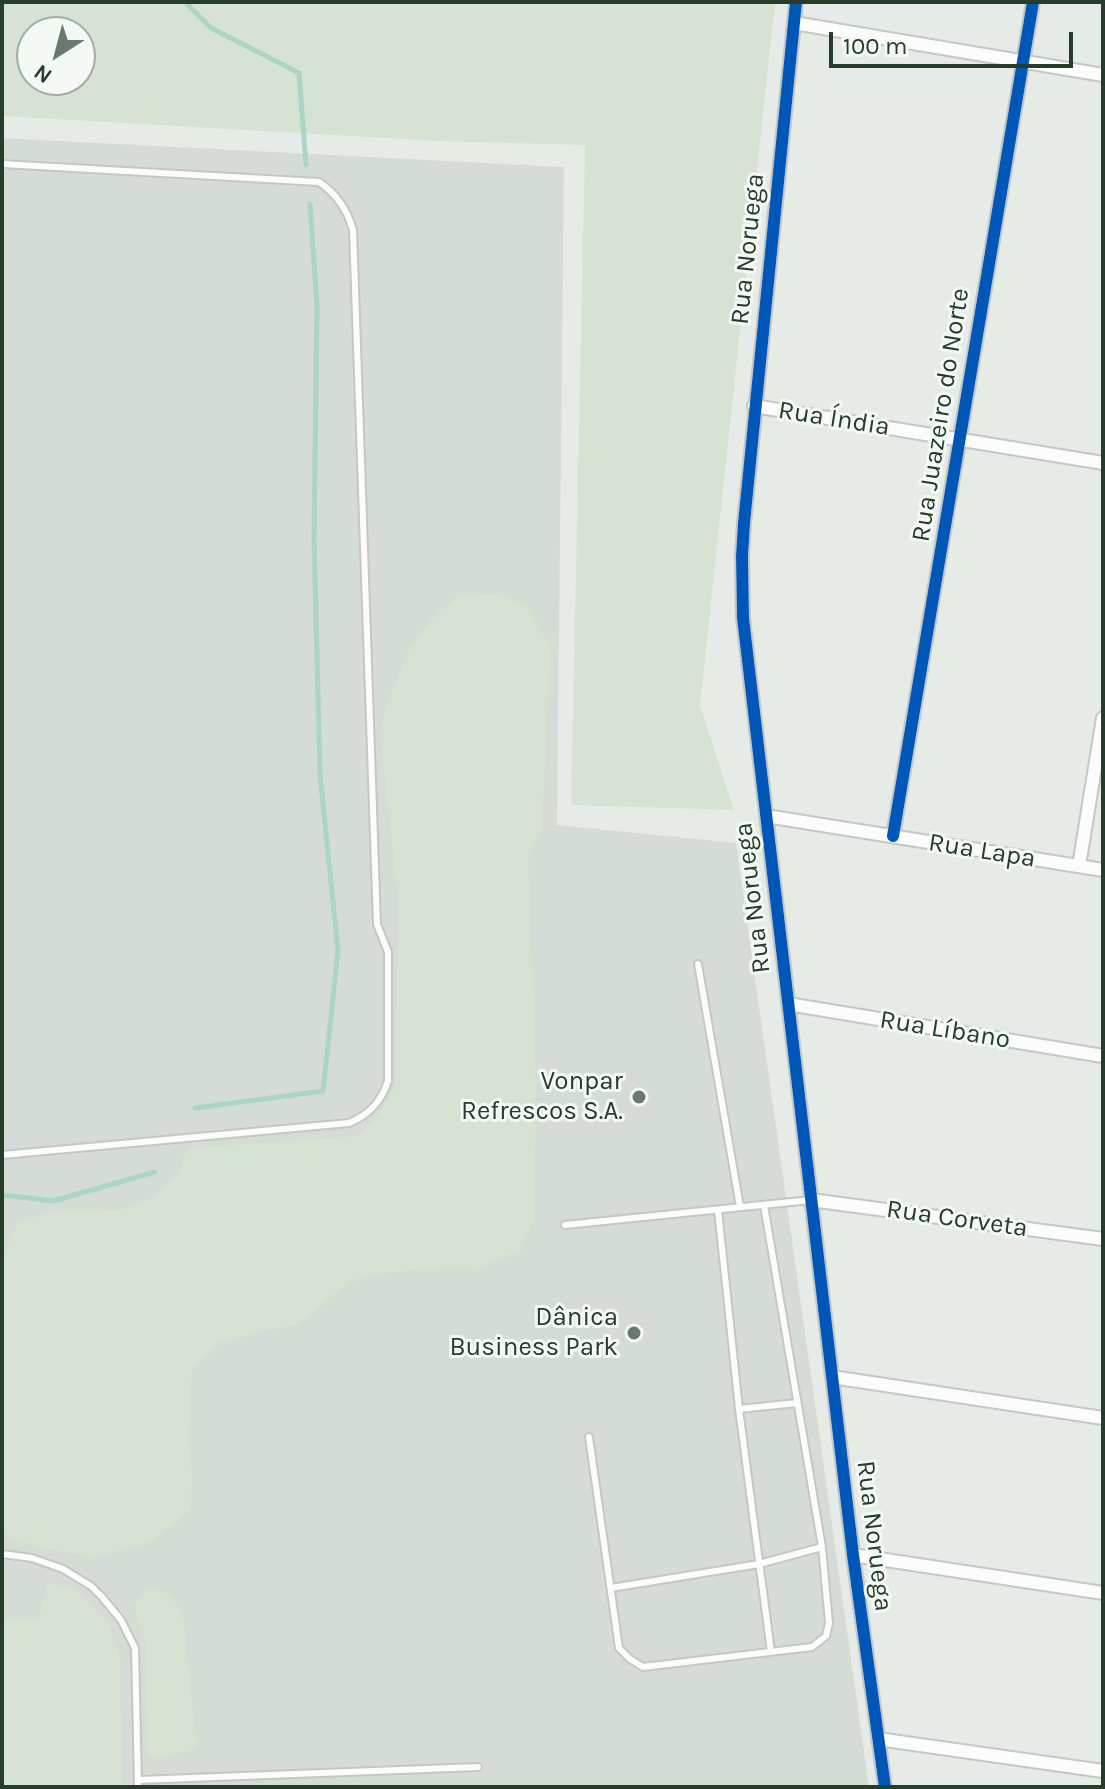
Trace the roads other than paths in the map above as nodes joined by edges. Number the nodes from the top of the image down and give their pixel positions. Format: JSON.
{"nodes":[{"id":1,"x":796,"y":2,"type":"edge"},
{"id":2,"x":1033,"y":2,"type":"edge"},
{"id":3,"x":794,"y":23,"type":"junction"},
{"id":4,"x":1023,"y":62,"type":"junction"},
{"id":5,"x":1103,"y":75,"type":"edge"},
{"id":6,"x":2,"y":164,"type":"edge"},
{"id":7,"x":754,"y":406,"type":"junction"},
{"id":8,"x":960,"y":440,"type":"junction"},
{"id":9,"x":1103,"y":463,"type":"edge"},
{"id":10,"x":1103,"y":718,"type":"edge"},
{"id":11,"x":766,"y":816,"type":"junction"},
{"id":12,"x":893,"y":836,"type":"junction"},
{"id":13,"x":1079,"y":866,"type":"junction"},
{"id":14,"x":1103,"y":870,"type":"edge"},
{"id":15,"x":698,"y":964,"type":"dead end"},
{"id":16,"x":788,"y":1004,"type":"junction"},
{"id":17,"x":1103,"y":1056,"type":"edge"},
{"id":18,"x":2,"y":1155,"type":"edge"},
{"id":19,"x":811,"y":1200,"type":"junction"},
{"id":20,"x":764,"y":1205,"type":"junction"},
{"id":21,"x":740,"y":1207,"type":"junction"},
{"id":22,"x":718,"y":1210,"type":"junction"},
{"id":23,"x":565,"y":1225,"type":"dead end"},
{"id":24,"x":1103,"y":1239,"type":"edge"},
{"id":25,"x":832,"y":1377,"type":"junction"},
{"id":26,"x":797,"y":1403,"type":"junction"},
{"id":27,"x":739,"y":1409,"type":"junction"},
{"id":28,"x":1103,"y":1418,"type":"edge"},
{"id":29,"x":589,"y":1437,"type":"dead end"},
{"id":30,"x":822,"y":1547,"type":"junction"},
{"id":31,"x":2,"y":1554,"type":"edge"},
{"id":32,"x":853,"y":1555,"type":"junction"},
{"id":33,"x":759,"y":1564,"type":"junction"},
{"id":34,"x":611,"y":1588,"type":"junction"},
{"id":35,"x":1103,"y":1593,"type":"edge"},
{"id":36,"x":771,"y":1652,"type":"junction"},
{"id":37,"x":878,"y":1739,"type":"junction"},
{"id":38,"x":478,"y":1767,"type":"dead end"},
{"id":39,"x":1103,"y":1771,"type":"edge"},
{"id":40,"x":138,"y":1783,"type":"edge"},
{"id":41,"x":885,"y":1787,"type":"edge"}],
"edges":[{"from":1,"to":3,"type":"street","name":"Rua Noruega"},
{"from":2,"to":4,"type":"street","name":"Rua Juazeiro do Norte"},
{"from":3,"to":4,"type":"street"},
{"from":3,"to":7,"type":"street","name":"Rua Noruega"},
{"from":4,"to":5,"type":"street"},
{"from":4,"to":8,"type":"street","name":"Rua Juazeiro do Norte"},
{"from":6,"to":18,"type":"lane"},
{"from":7,"to":8,"type":"street","name":"Rua Índia"},
{"from":7,"to":11,"type":"street","name":"Rua Noruega"},
{"from":8,"to":9,"type":"street","name":"Rua Índia"},
{"from":8,"to":12,"type":"street","name":"Rua Juazeiro do Norte"},
{"from":10,"to":13,"type":"street"},
{"from":11,"to":12,"type":"street","name":"Rua Lapa"},
{"from":11,"to":16,"type":"street","name":"Rua Noruega"},
{"from":12,"to":13,"type":"street","name":"Rua Lapa"},
{"from":13,"to":14,"type":"street","name":"Rua Lapa"},
{"from":15,"to":21,"type":"lane"},
{"from":16,"to":17,"type":"street","name":"Rua Líbano"},
{"from":16,"to":19,"type":"street","name":"Rua Noruega"},
{"from":19,"to":20,"type":"lane"},
{"from":19,"to":24,"type":"street","name":"Rua Corveta"},
{"from":19,"to":25,"type":"street","name":"Rua Noruega"},
{"from":20,"to":21,"type":"lane"},
{"from":20,"to":26,"type":"lane"},
{"from":21,"to":22,"type":"lane"},
{"from":22,"to":23,"type":"lane"},
{"from":22,"to":27,"type":"lane"},
{"from":25,"to":28,"type":"street"},
{"from":25,"to":32,"type":"street","name":"Rua Noruega"},
{"from":26,"to":27,"type":"lane"},
{"from":26,"to":30,"type":"lane"},
{"from":27,"to":33,"type":"lane"},
{"from":29,"to":34,"type":"lane"},
{"from":30,"to":33,"type":"lane"},
{"from":30,"to":36,"type":"lane"},
{"from":31,"to":40,"type":"lane"},
{"from":32,"to":35,"type":"street"},
{"from":32,"to":37,"type":"street","name":"Rua Noruega"},
{"from":33,"to":34,"type":"lane"},
{"from":33,"to":36,"type":"lane"},
{"from":34,"to":36,"type":"lane"},
{"from":37,"to":39,"type":"street"},
{"from":37,"to":41,"type":"street","name":"Rua Noruega"},
{"from":38,"to":40,"type":"lane"}]}
